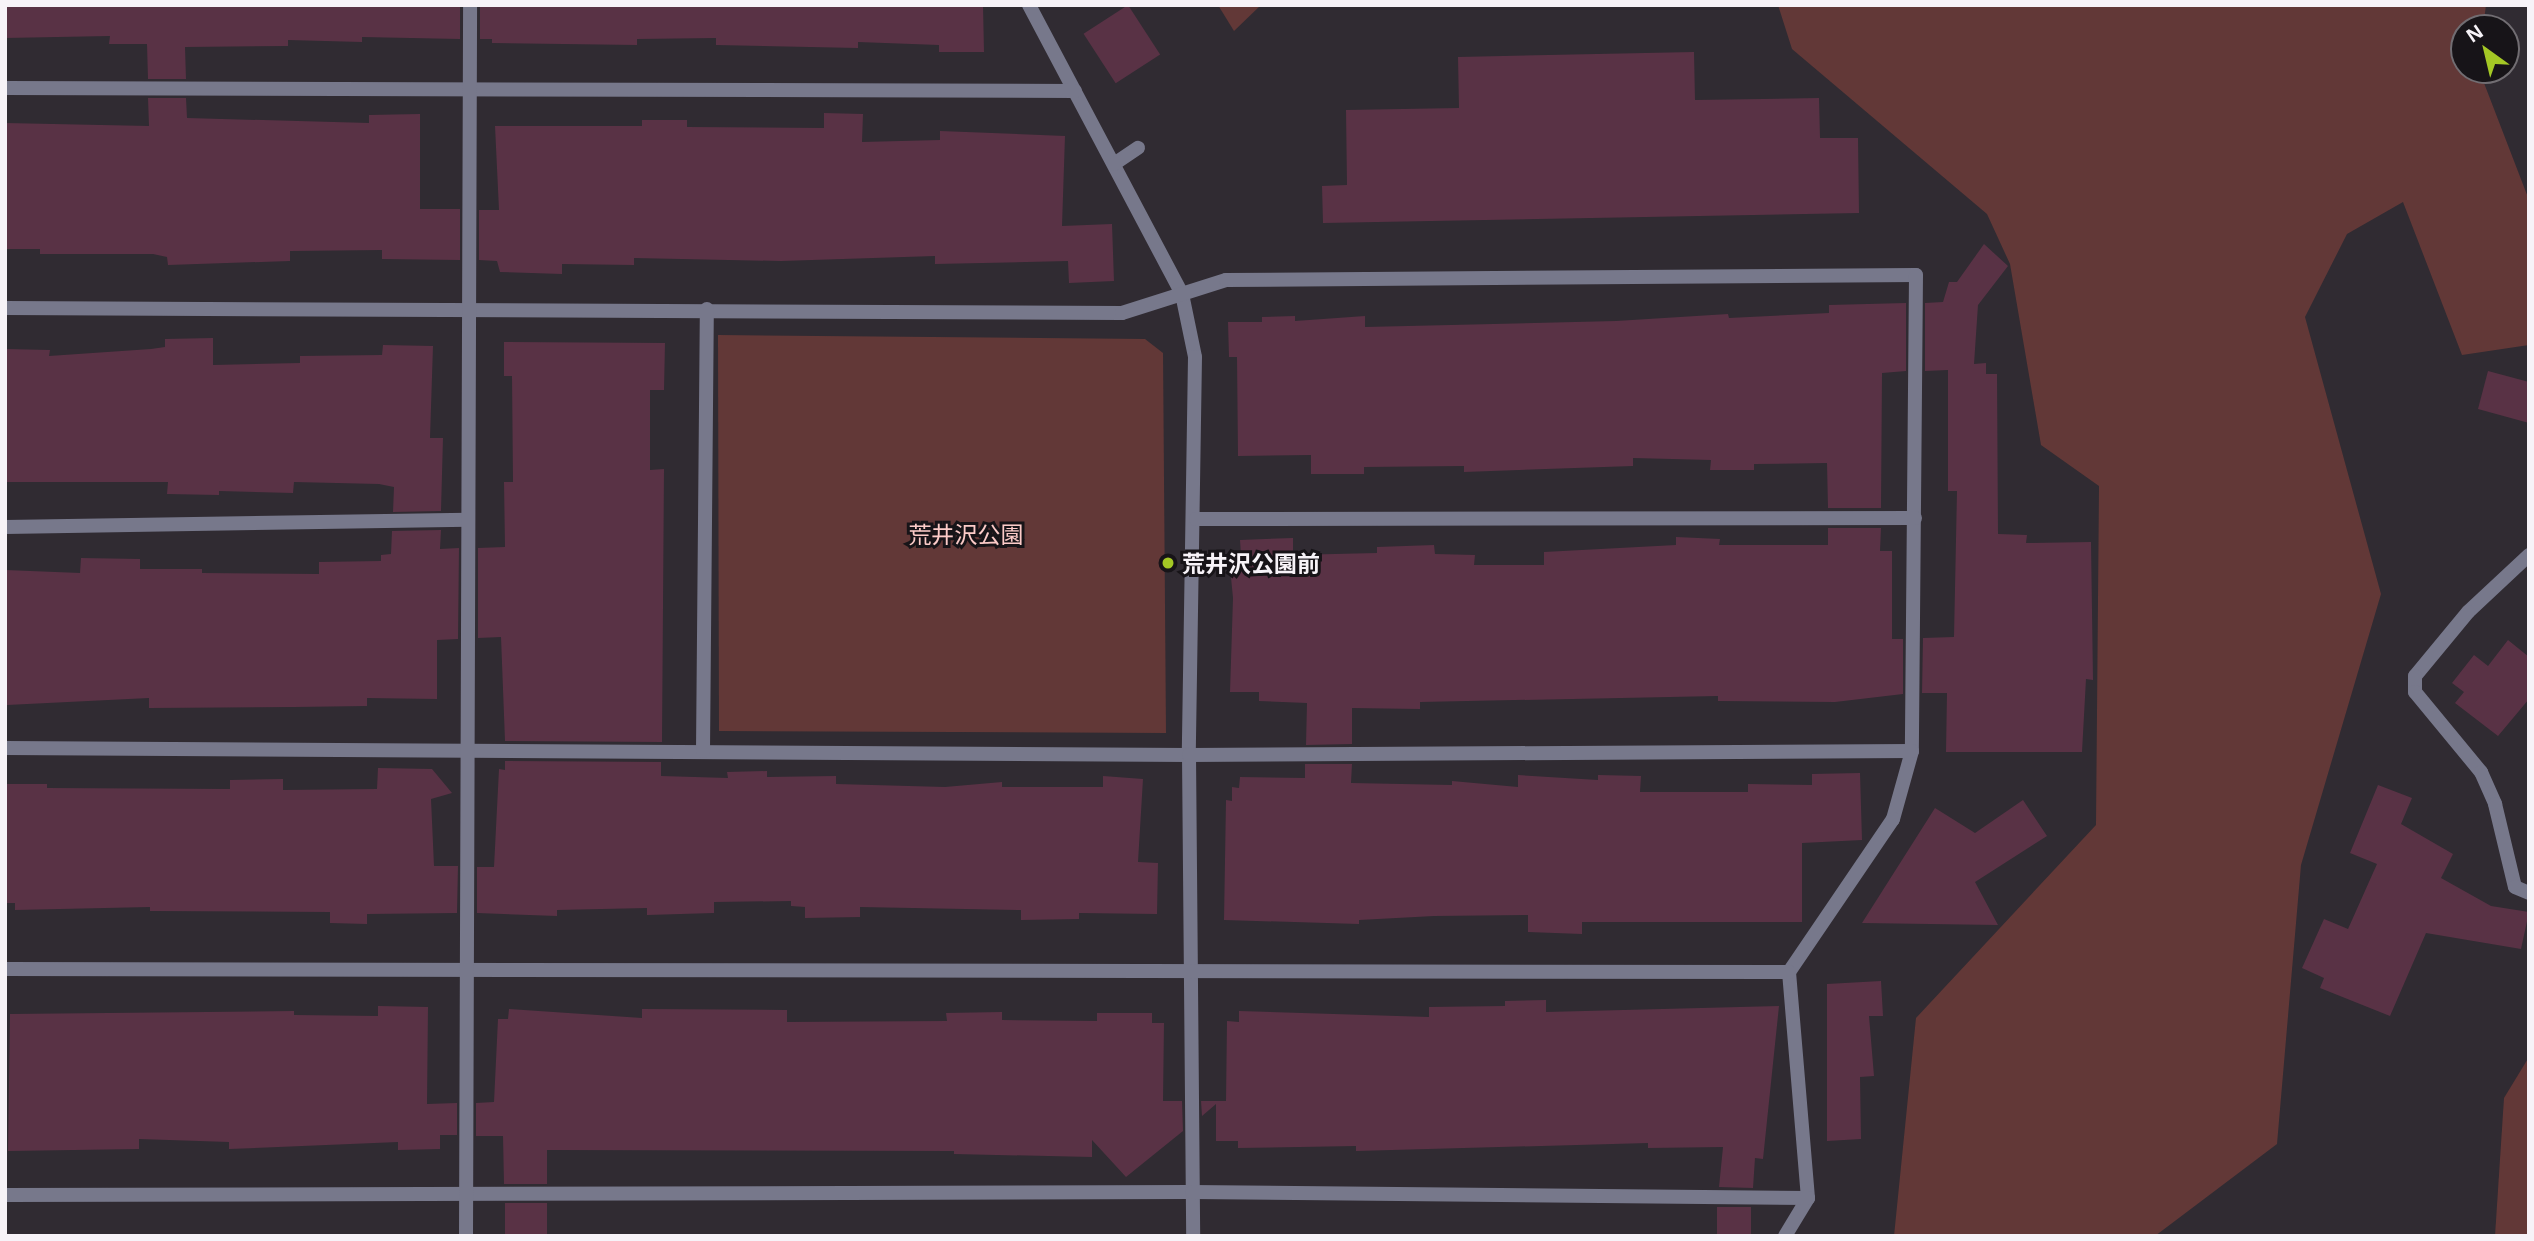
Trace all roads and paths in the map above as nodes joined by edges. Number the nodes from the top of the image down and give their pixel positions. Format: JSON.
{"nodes":[{"id":1,"x":470,"y":5,"type":"edge"},
{"id":2,"x":1029,"y":5,"type":"edge"},
{"id":3,"x":5,"y":88,"type":"edge"},
{"id":4,"x":470,"y":89,"type":"junction"},
{"id":5,"x":1075,"y":91,"type":"junction"},
{"id":6,"x":1138,"y":148,"type":"dead end"},
{"id":7,"x":1114,"y":163,"type":"junction"},
{"id":8,"x":1182,"y":294,"type":"junction"},
{"id":9,"x":469,"y":307,"type":"junction"},
{"id":10,"x":5,"y":308,"type":"edge"},
{"id":11,"x":707,"y":309,"type":"junction"},
{"id":12,"x":1916,"y":518,"type":"junction"},
{"id":13,"x":1196,"y":519,"type":"junction"},
{"id":14,"x":468,"y":520,"type":"junction"},
{"id":15,"x":5,"y":527,"type":"edge"},
{"id":16,"x":2529,"y":555,"type":"edge"},
{"id":17,"x":5,"y":748,"type":"edge"},
{"id":18,"x":467,"y":749,"type":"junction"},
{"id":19,"x":703,"y":751,"type":"junction"},
{"id":20,"x":1912,"y":751,"type":"junction"},
{"id":21,"x":1189,"y":755,"type":"junction"},
{"id":22,"x":2529,"y":893,"type":"edge"},
{"id":23,"x":5,"y":969,"type":"edge"},
{"id":24,"x":466,"y":969,"type":"junction"},
{"id":25,"x":1194,"y":969,"type":"junction"},
{"id":26,"x":1789,"y":972,"type":"junction"},
{"id":27,"x":1192,"y":1192,"type":"junction"},
{"id":28,"x":466,"y":1194,"type":"junction"},
{"id":29,"x":5,"y":1195,"type":"edge"},
{"id":30,"x":1808,"y":1198,"type":"junction"},
{"id":31,"x":466,"y":1236,"type":"edge"},
{"id":32,"x":1192,"y":1236,"type":"edge"},
{"id":33,"x":1785,"y":1236,"type":"edge"}],
"edges":[{"from":1,"to":4,"type":"street"},
{"from":2,"to":5,"type":"street"},
{"from":3,"to":4,"type":"street"},
{"from":4,"to":5,"type":"street"},
{"from":4,"to":9,"type":"street"},
{"from":5,"to":7,"type":"street"},
{"from":6,"to":7,"type":"street"},
{"from":7,"to":8,"type":"street"},
{"from":8,"to":11,"type":"street"},
{"from":8,"to":12,"type":"street"},
{"from":8,"to":13,"type":"street"},
{"from":9,"to":10,"type":"street"},
{"from":9,"to":11,"type":"street"},
{"from":9,"to":14,"type":"street"},
{"from":11,"to":19,"type":"street"},
{"from":12,"to":13,"type":"street"},
{"from":12,"to":20,"type":"street"},
{"from":13,"to":21,"type":"street"},
{"from":14,"to":15,"type":"street"},
{"from":14,"to":18,"type":"street"},
{"from":16,"to":22,"type":"street"},
{"from":17,"to":18,"type":"street"},
{"from":18,"to":19,"type":"street"},
{"from":18,"to":24,"type":"street"},
{"from":19,"to":21,"type":"street"},
{"from":20,"to":21,"type":"street"},
{"from":20,"to":26,"type":"street"},
{"from":21,"to":25,"type":"street"},
{"from":23,"to":24,"type":"street"},
{"from":24,"to":25,"type":"street"},
{"from":24,"to":28,"type":"street"},
{"from":25,"to":26,"type":"street"},
{"from":25,"to":27,"type":"street"},
{"from":26,"to":30,"type":"street"},
{"from":27,"to":28,"type":"street"},
{"from":27,"to":30,"type":"street"},
{"from":27,"to":32,"type":"street"},
{"from":28,"to":29,"type":"street"},
{"from":28,"to":31,"type":"street"},
{"from":30,"to":33,"type":"street"}]}
